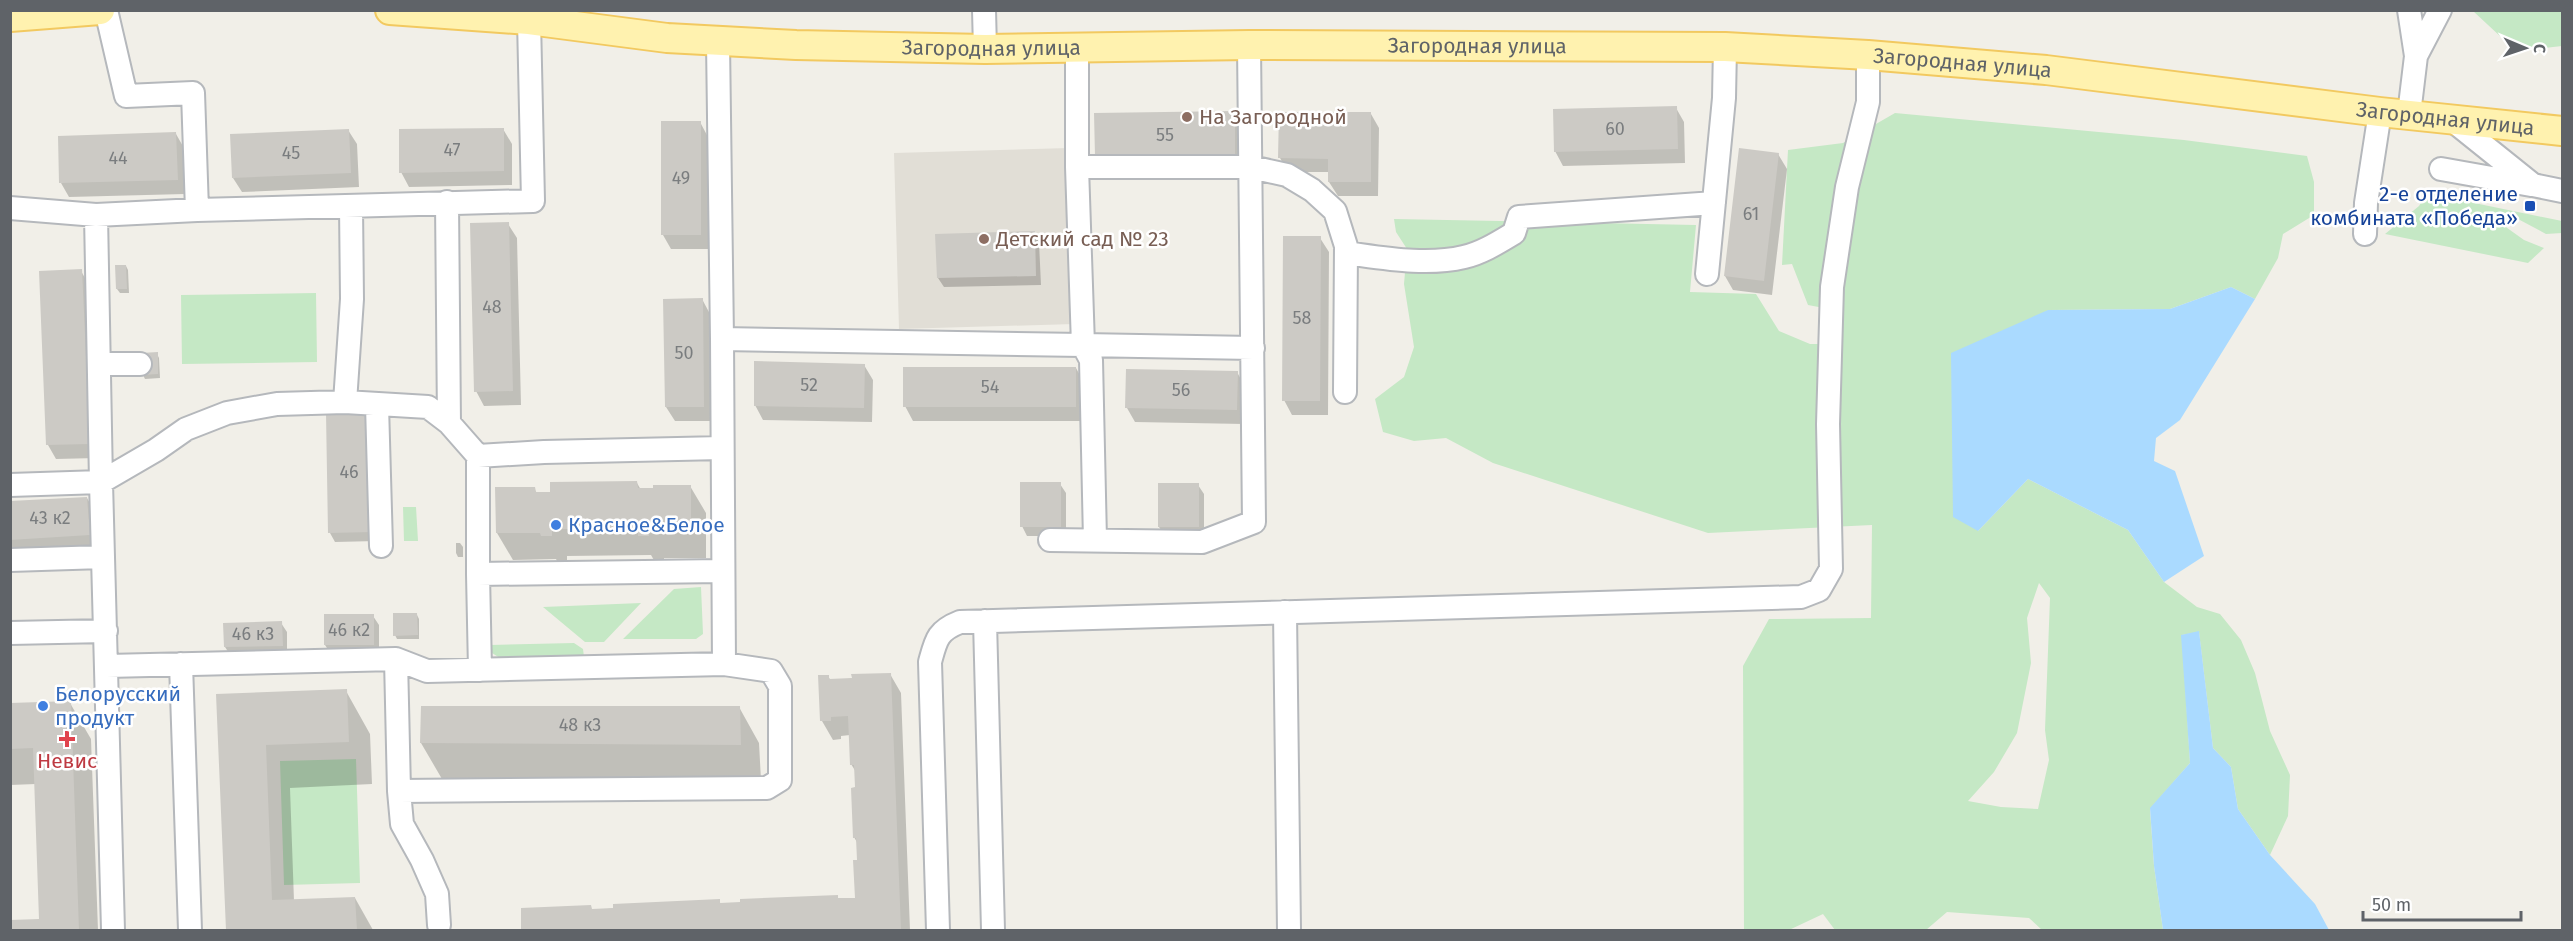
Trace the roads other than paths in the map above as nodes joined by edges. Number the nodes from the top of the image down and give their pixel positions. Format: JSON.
{"nodes":[{"id":1,"x":100,"y":10,"type":"edge"},
{"id":2,"x":106,"y":10,"type":"edge"},
{"id":3,"x":390,"y":10,"type":"edge"},
{"id":4,"x":984,"y":10,"type":"edge"},
{"id":5,"x":2409,"y":10,"type":"edge"},
{"id":6,"x":2440,"y":10,"type":"edge"},
{"id":7,"x":496,"y":14,"type":"edge"},
{"id":8,"x":10,"y":17,"type":"edge"},
{"id":9,"x":528,"y":20,"type":"junction"},
{"id":10,"x":718,"y":42,"type":"junction"},
{"id":11,"x":1249,"y":45,"type":"junction"},
{"id":12,"x":1725,"y":47,"type":"junction"},
{"id":13,"x":1077,"y":48,"type":"junction"},
{"id":14,"x":985,"y":49,"type":"junction"},
{"id":15,"x":1868,"y":55,"type":"junction"},
{"id":16,"x":2416,"y":56,"type":"junction"},
{"id":17,"x":2380,"y":112,"type":"junction"},
{"id":18,"x":2409,"y":114,"type":"junction"},
{"id":19,"x":2452,"y":120,"type":"junction"},
{"id":20,"x":2562,"y":131,"type":"edge"},
{"id":21,"x":1077,"y":166,"type":"junction"},
{"id":22,"x":1251,"y":167,"type":"junction"},
{"id":23,"x":2441,"y":169,"type":"dead end"},
{"id":24,"x":2533,"y":185,"type":"junction"},
{"id":25,"x":2562,"y":191,"type":"edge"},
{"id":26,"x":447,"y":202,"type":"junction"},
{"id":27,"x":1713,"y":203,"type":"junction"},
{"id":28,"x":351,"y":206,"type":"junction"},
{"id":29,"x":10,"y":208,"type":"edge"},
{"id":30,"x":197,"y":210,"type":"junction"},
{"id":31,"x":96,"y":215,"type":"junction"},
{"id":32,"x":2365,"y":234,"type":"dead end"},
{"id":33,"x":1346,"y":253,"type":"junction"},
{"id":34,"x":1707,"y":274,"type":"dead end"},
{"id":35,"x":722,"y":339,"type":"junction"},
{"id":36,"x":1083,"y":345,"type":"junction"},
{"id":37,"x":1252,"y":348,"type":"junction"},
{"id":38,"x":100,"y":364,"type":"junction"},
{"id":39,"x":140,"y":364,"type":"dead end"},
{"id":40,"x":1345,"y":392,"type":"dead end"},
{"id":41,"x":345,"y":402,"type":"junction"},
{"id":42,"x":377,"y":405,"type":"junction"},
{"id":43,"x":449,"y":423,"type":"junction"},
{"id":44,"x":722,"y":448,"type":"junction"},
{"id":45,"x":478,"y":456,"type":"junction"},
{"id":46,"x":101,"y":482,"type":"junction"},
{"id":47,"x":10,"y":485,"type":"edge"},
{"id":48,"x":1050,"y":540,"type":"dead end"},
{"id":49,"x":1095,"y":540,"type":"junction"},
{"id":50,"x":381,"y":546,"type":"dead end"},
{"id":51,"x":103,"y":557,"type":"junction"},
{"id":52,"x":10,"y":560,"type":"edge"},
{"id":53,"x":722,"y":571,"type":"junction"},
{"id":54,"x":478,"y":573,"type":"junction"},
{"id":55,"x":1285,"y":612,"type":"junction"},
{"id":56,"x":984,"y":621,"type":"junction"},
{"id":57,"x":106,"y":631,"type":"junction"},
{"id":58,"x":10,"y":633,"type":"edge"},
{"id":59,"x":396,"y":659,"type":"junction"},
{"id":60,"x":181,"y":664,"type":"junction"},
{"id":61,"x":723,"y":664,"type":"junction"},
{"id":62,"x":107,"y":666,"type":"junction"},
{"id":63,"x":480,"y":670,"type":"junction"},
{"id":64,"x":399,"y":791,"type":"junction"},
{"id":65,"x":439,"y":926,"type":"dead end"},
{"id":66,"x":113,"y":930,"type":"edge"},
{"id":67,"x":190,"y":930,"type":"edge"},
{"id":68,"x":938,"y":930,"type":"edge"},
{"id":69,"x":993,"y":930,"type":"edge"},
{"id":70,"x":1289,"y":930,"type":"edge"}],
"edges":[{"from":1,"to":8,"type":"main road"},
{"from":2,"to":30,"type":"street"},
{"from":3,"to":7,"type":"main road","name":"Загородная улица"},
{"from":4,"to":14,"type":"street"},
{"from":5,"to":16,"type":"street"},
{"from":6,"to":16,"type":"street"},
{"from":7,"to":9,"type":"main road","name":"Загородная улица"},
{"from":9,"to":10,"type":"main road","name":"Загородная улица"},
{"from":9,"to":26,"type":"street"},
{"from":10,"to":14,"type":"main road","name":"Загородная улица"},
{"from":10,"to":35,"type":"street"},
{"from":11,"to":12,"type":"main road","name":"Загородная улица"},
{"from":11,"to":13,"type":"main road","name":"Загородная улица"},
{"from":11,"to":22,"type":"street"},
{"from":12,"to":15,"type":"main road","name":"Загородная улица"},
{"from":12,"to":27,"type":"street"},
{"from":13,"to":14,"type":"main road","name":"Загородная улица"},
{"from":13,"to":21,"type":"street"},
{"from":15,"to":17,"type":"main road","name":"Загородная улица"},
{"from":15,"to":55,"type":"street"},
{"from":16,"to":18,"type":"street"},
{"from":17,"to":18,"type":"main road","name":"Загородная улица"},
{"from":17,"to":32,"type":"street"},
{"from":18,"to":19,"type":"main road","name":"Загородная улица"},
{"from":19,"to":20,"type":"main road","name":"Загородная улица"},
{"from":19,"to":24,"type":"street"},
{"from":21,"to":22,"type":"street"},
{"from":21,"to":36,"type":"street"},
{"from":22,"to":33,"type":"street"},
{"from":22,"to":37,"type":"street"},
{"from":23,"to":24,"type":"street"},
{"from":24,"to":25,"type":"street"},
{"from":26,"to":28,"type":"street"},
{"from":26,"to":43,"type":"street"},
{"from":27,"to":33,"type":"street"},
{"from":27,"to":34,"type":"street"},
{"from":28,"to":30,"type":"street"},
{"from":28,"to":41,"type":"street"},
{"from":29,"to":31,"type":"street"},
{"from":30,"to":31,"type":"street"},
{"from":31,"to":38,"type":"street"},
{"from":33,"to":40,"type":"street"},
{"from":35,"to":36,"type":"street"},
{"from":35,"to":44,"type":"street"},
{"from":36,"to":37,"type":"street"},
{"from":36,"to":49,"type":"street"},
{"from":37,"to":49,"type":"street"},
{"from":38,"to":39,"type":"street"},
{"from":38,"to":46,"type":"street"},
{"from":41,"to":42,"type":"street"},
{"from":41,"to":46,"type":"street"},
{"from":42,"to":43,"type":"street"},
{"from":42,"to":50,"type":"street"},
{"from":43,"to":45,"type":"street"},
{"from":44,"to":45,"type":"street"},
{"from":44,"to":53,"type":"street"},
{"from":45,"to":54,"type":"street"},
{"from":46,"to":47,"type":"street"},
{"from":46,"to":51,"type":"street"},
{"from":48,"to":49,"type":"street"},
{"from":51,"to":52,"type":"street"},
{"from":51,"to":57,"type":"street"},
{"from":53,"to":54,"type":"street"},
{"from":53,"to":61,"type":"street"},
{"from":54,"to":63,"type":"street"},
{"from":55,"to":56,"type":"street"},
{"from":55,"to":70,"type":"street"},
{"from":56,"to":68,"type":"street"},
{"from":56,"to":69,"type":"street"},
{"from":57,"to":58,"type":"street"},
{"from":57,"to":62,"type":"street"},
{"from":59,"to":60,"type":"street"},
{"from":59,"to":63,"type":"street"},
{"from":59,"to":64,"type":"street"},
{"from":60,"to":62,"type":"street"},
{"from":60,"to":67,"type":"street"},
{"from":61,"to":63,"type":"street"},
{"from":61,"to":64,"type":"street"},
{"from":62,"to":66,"type":"street"},
{"from":64,"to":65,"type":"street"}]}
